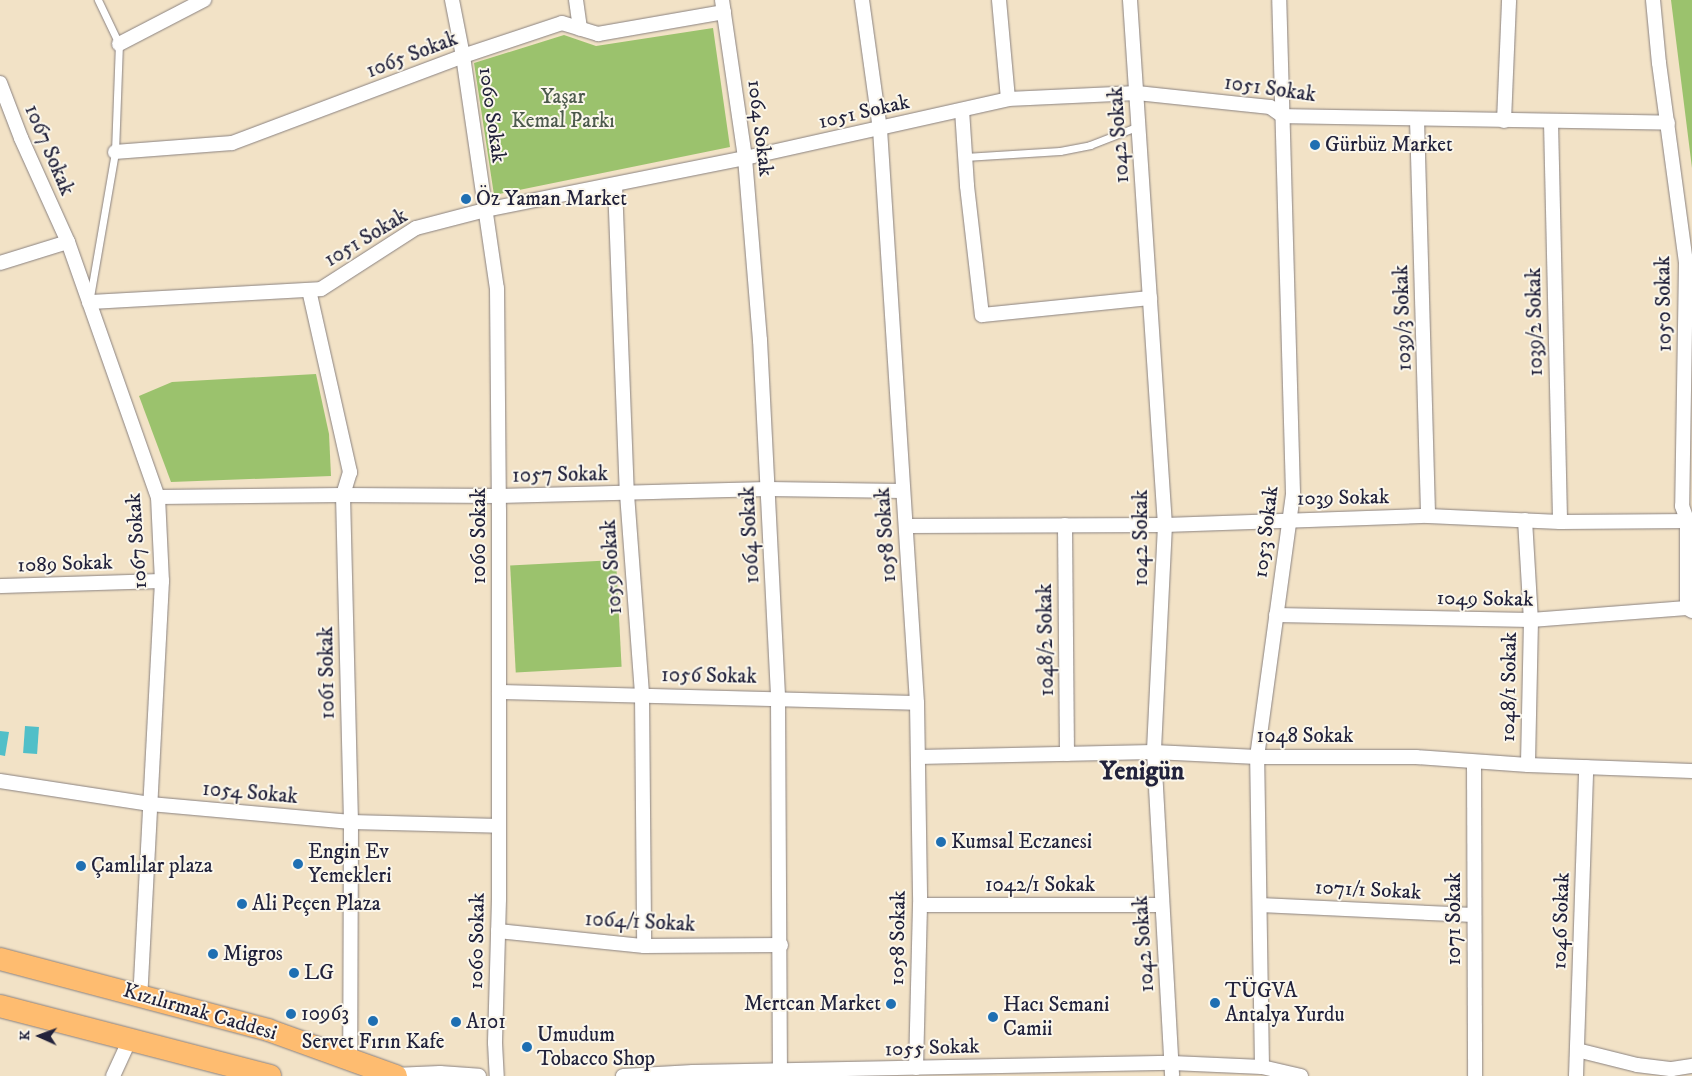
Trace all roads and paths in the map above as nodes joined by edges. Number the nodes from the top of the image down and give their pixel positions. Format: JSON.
{"nodes":[{"id":1,"x":98,"y":0,"type":"edge"},
{"id":2,"x":204,"y":0,"type":"edge"},
{"id":3,"x":452,"y":0,"type":"edge"},
{"id":4,"x":576,"y":0,"type":"edge"},
{"id":5,"x":862,"y":0,"type":"edge"},
{"id":6,"x":999,"y":0,"type":"edge"},
{"id":7,"x":1130,"y":0,"type":"edge"},
{"id":8,"x":1279,"y":0,"type":"edge"},
{"id":9,"x":1509,"y":0,"type":"edge"},
{"id":10,"x":1653,"y":0,"type":"edge"},
{"id":11,"x":723,"y":6,"type":"edge"},
{"id":12,"x":580,"y":29,"type":"junction"},
{"id":13,"x":119,"y":44,"type":"junction"},
{"id":14,"x":463,"y":56,"type":"junction"},
{"id":15,"x":0,"y":83,"type":"edge"},
{"id":16,"x":1137,"y":93,"type":"junction"},
{"id":17,"x":1008,"y":99,"type":"junction"},
{"id":18,"x":962,"y":110,"type":"junction"},
{"id":19,"x":1284,"y":116,"type":"junction"},
{"id":20,"x":1417,"y":119,"type":"junction"},
{"id":21,"x":1504,"y":121,"type":"junction"},
{"id":22,"x":1551,"y":122,"type":"junction"},
{"id":23,"x":1668,"y":124,"type":"junction"},
{"id":24,"x":1139,"y":126,"type":"junction"},
{"id":25,"x":880,"y":129,"type":"junction"},
{"id":26,"x":115,"y":152,"type":"junction"},
{"id":27,"x":965,"y":157,"type":"junction"},
{"id":28,"x":745,"y":158,"type":"junction"},
{"id":29,"x":615,"y":185,"type":"junction"},
{"id":30,"x":485,"y":210,"type":"junction"},
{"id":31,"x":68,"y":242,"type":"junction"},
{"id":32,"x":1689,"y":262,"type":"edge"},
{"id":33,"x":0,"y":263,"type":"edge"},
{"id":34,"x":309,"y":290,"type":"junction"},
{"id":35,"x":1150,"y":298,"type":"junction"},
{"id":36,"x":89,"y":302,"type":"junction"},
{"id":37,"x":768,"y":489,"type":"junction"},
{"id":38,"x":903,"y":491,"type":"junction"},
{"id":39,"x":627,"y":494,"type":"junction"},
{"id":40,"x":343,"y":495,"type":"junction"},
{"id":41,"x":499,"y":496,"type":"junction"},
{"id":42,"x":158,"y":497,"type":"junction"},
{"id":43,"x":1428,"y":516,"type":"junction"},
{"id":44,"x":1289,"y":519,"type":"junction"},
{"id":45,"x":1525,"y":520,"type":"junction"},
{"id":46,"x":1690,"y":520,"type":"edge"},
{"id":47,"x":1560,"y":522,"type":"junction"},
{"id":48,"x":1164,"y":524,"type":"junction"},
{"id":49,"x":1065,"y":525,"type":"junction"},
{"id":50,"x":906,"y":526,"type":"junction"},
{"id":51,"x":162,"y":581,"type":"junction"},
{"id":52,"x":0,"y":586,"type":"edge"},
{"id":53,"x":1689,"y":610,"type":"edge"},
{"id":54,"x":1276,"y":614,"type":"junction"},
{"id":55,"x":1531,"y":620,"type":"junction"},
{"id":56,"x":499,"y":692,"type":"junction"},
{"id":57,"x":642,"y":694,"type":"junction"},
{"id":58,"x":778,"y":698,"type":"junction"},
{"id":59,"x":917,"y":703,"type":"junction"},
{"id":60,"x":1154,"y":752,"type":"junction"},
{"id":61,"x":1067,"y":754,"type":"junction"},
{"id":62,"x":1257,"y":756,"type":"junction"},
{"id":63,"x":918,"y":757,"type":"junction"},
{"id":64,"x":1474,"y":762,"type":"junction"},
{"id":65,"x":1528,"y":765,"type":"junction"},
{"id":66,"x":1586,"y":767,"type":"junction"},
{"id":67,"x":1692,"y":771,"type":"edge"},
{"id":68,"x":0,"y":781,"type":"edge"},
{"id":69,"x":150,"y":804,"type":"junction"},
{"id":70,"x":351,"y":822,"type":"junction"},
{"id":71,"x":499,"y":826,"type":"junction"},
{"id":72,"x":920,"y":905,"type":"junction"},
{"id":73,"x":1162,"y":905,"type":"junction"},
{"id":74,"x":1260,"y":905,"type":"junction"},
{"id":75,"x":1474,"y":915,"type":"junction"},
{"id":76,"x":498,"y":931,"type":"junction"},
{"id":77,"x":780,"y":945,"type":"junction"},
{"id":78,"x":644,"y":946,"type":"junction"},
{"id":79,"x":0,"y":959,"type":"edge"},
{"id":80,"x":140,"y":994,"type":"junction"},
{"id":81,"x":0,"y":1006,"type":"edge"},
{"id":82,"x":130,"y":1039,"type":"junction"},
{"id":83,"x":1577,"y":1050,"type":"junction"},
{"id":84,"x":350,"y":1060,"type":"junction"},
{"id":85,"x":1692,"y":1066,"type":"edge"},
{"id":86,"x":1262,"y":1067,"type":"junction"},
{"id":87,"x":916,"y":1068,"type":"junction"},
{"id":88,"x":1172,"y":1070,"type":"edge"},
{"id":89,"x":780,"y":1071,"type":"junction"},
{"id":90,"x":1029,"y":1071,"type":"edge"},
{"id":91,"x":242,"y":1073,"type":"edge"},
{"id":92,"x":881,"y":1073,"type":"edge"},
{"id":93,"x":693,"y":1074,"type":"edge"},
{"id":94,"x":113,"y":1076,"type":"edge"},
{"id":95,"x":270,"y":1076,"type":"edge"},
{"id":96,"x":395,"y":1076,"type":"edge"},
{"id":97,"x":479,"y":1076,"type":"edge"},
{"id":98,"x":497,"y":1076,"type":"edge"},
{"id":99,"x":623,"y":1076,"type":"edge"},
{"id":100,"x":1301,"y":1076,"type":"edge"},
{"id":101,"x":1475,"y":1076,"type":"edge"},
{"id":102,"x":1576,"y":1076,"type":"edge"}],
"edges":[{"from":1,"to":13,"type":"lane"},
{"from":2,"to":13,"type":"street"},
{"from":3,"to":14,"type":"street","name":"1060 Sokak"},
{"from":4,"to":12,"type":"street"},
{"from":5,"to":25,"type":"street","name":"1058 Sokak"},
{"from":6,"to":17,"type":"street"},
{"from":7,"to":16,"type":"street","name":"1042 Sokak"},
{"from":8,"to":19,"type":"street","name":"1053 Sokak"},
{"from":9,"to":21,"type":"street"},
{"from":10,"to":23,"type":"street","name":"1050 Sokak"},
{"from":11,"to":12,"type":"street","name":"1065 Sokak"},
{"from":11,"to":28,"type":"street","name":"1064 Sokak"},
{"from":12,"to":14,"type":"street","name":"1065 Sokak"},
{"from":13,"to":26,"type":"lane"},
{"from":14,"to":26,"type":"street","name":"1065 Sokak"},
{"from":14,"to":30,"type":"street","name":"1060 Sokak"},
{"from":15,"to":31,"type":"street","name":"1067 Sokak"},
{"from":16,"to":17,"type":"street","name":"1051 Sokak"},
{"from":16,"to":19,"type":"street","name":"1051 Sokak"},
{"from":16,"to":24,"type":"street","name":"1042 Sokak"},
{"from":17,"to":18,"type":"street","name":"1051 Sokak"},
{"from":18,"to":25,"type":"street","name":"1051 Sokak"},
{"from":18,"to":27,"type":"street"},
{"from":19,"to":20,"type":"street","name":"1051 Sokak"},
{"from":19,"to":44,"type":"street","name":"1053 Sokak"},
{"from":20,"to":21,"type":"street","name":"1051 Sokak"},
{"from":20,"to":43,"type":"street","name":"1039/3 Sokak"},
{"from":21,"to":22,"type":"street","name":"1051 Sokak"},
{"from":22,"to":23,"type":"street","name":"1051 Sokak"},
{"from":22,"to":47,"type":"street","name":"1039/2 Sokak"},
{"from":23,"to":32,"type":"street","name":"1050 Sokak"},
{"from":24,"to":27,"type":"lane"},
{"from":24,"to":35,"type":"street","name":"1042 Sokak"},
{"from":25,"to":28,"type":"street","name":"1051 Sokak"},
{"from":25,"to":38,"type":"street","name":"1058 Sokak"},
{"from":26,"to":36,"type":"lane"},
{"from":27,"to":35,"type":"street"},
{"from":28,"to":29,"type":"street","name":"1051 Sokak"},
{"from":28,"to":37,"type":"street","name":"1064 Sokak"},
{"from":29,"to":30,"type":"street","name":"1051 Sokak"},
{"from":29,"to":39,"type":"street","name":"1059 Sokak"},
{"from":30,"to":34,"type":"street","name":"1051 Sokak"},
{"from":30,"to":41,"type":"street","name":"1060 Sokak"},
{"from":31,"to":33,"type":"street"},
{"from":31,"to":36,"type":"street","name":"1067 Sokak"},
{"from":32,"to":46,"type":"street","name":"1050 Sokak"},
{"from":34,"to":36,"type":"street","name":"1051 Sokak"},
{"from":34,"to":40,"type":"street","name":"1061 Sokak"},
{"from":35,"to":48,"type":"street","name":"1042 Sokak"},
{"from":36,"to":42,"type":"street","name":"1067 Sokak"},
{"from":37,"to":38,"type":"street","name":"1057 Sokak"},
{"from":37,"to":39,"type":"street","name":"1057 Sokak"},
{"from":37,"to":58,"type":"street","name":"1064 Sokak"},
{"from":38,"to":50,"type":"street","name":"1058 Sokak"},
{"from":39,"to":41,"type":"street","name":"1057 Sokak"},
{"from":39,"to":57,"type":"street","name":"1059 Sokak"},
{"from":40,"to":41,"type":"street","name":"1057 Sokak"},
{"from":40,"to":42,"type":"street","name":"1057 Sokak"},
{"from":40,"to":70,"type":"street","name":"1061 Sokak"},
{"from":41,"to":56,"type":"street","name":"1060 Sokak"},
{"from":42,"to":51,"type":"street","name":"1067 Sokak"},
{"from":43,"to":44,"type":"street","name":"1039 Sokak"},
{"from":43,"to":45,"type":"street","name":"1039 Sokak"},
{"from":44,"to":48,"type":"street","name":"1039 Sokak"},
{"from":44,"to":54,"type":"street","name":"1053 Sokak"},
{"from":45,"to":47,"type":"street","name":"1039 Sokak"},
{"from":45,"to":55,"type":"street","name":"1048/1 Sokak"},
{"from":46,"to":47,"type":"street","name":"1039 Sokak"},
{"from":46,"to":53,"type":"street","name":"1050 Sokak"},
{"from":48,"to":49,"type":"street","name":"1039 Sokak"},
{"from":48,"to":60,"type":"street","name":"1042 Sokak"},
{"from":49,"to":50,"type":"street","name":"1039 Sokak"},
{"from":49,"to":61,"type":"street","name":"1048/2 Sokak"},
{"from":50,"to":59,"type":"street","name":"1058 Sokak"},
{"from":51,"to":52,"type":"street","name":"1089 Sokak"},
{"from":51,"to":69,"type":"street","name":"1067 Sokak"},
{"from":53,"to":55,"type":"street","name":"1049 Sokak"},
{"from":54,"to":55,"type":"street","name":"1049 Sokak"},
{"from":54,"to":62,"type":"street","name":"1053 Sokak"},
{"from":55,"to":65,"type":"street","name":"1048/1 Sokak"},
{"from":56,"to":57,"type":"street","name":"1056 Sokak"},
{"from":56,"to":71,"type":"street","name":"1060 Sokak"},
{"from":57,"to":58,"type":"street","name":"1056 Sokak"},
{"from":57,"to":78,"type":"street","name":"1059 Sokak"},
{"from":58,"to":59,"type":"street","name":"1056 Sokak"},
{"from":58,"to":77,"type":"street","name":"1064 Sokak"},
{"from":59,"to":63,"type":"street","name":"1058 Sokak"},
{"from":60,"to":61,"type":"street","name":"1048 Sokak"},
{"from":60,"to":62,"type":"street","name":"1048 Sokak"},
{"from":60,"to":73,"type":"street","name":"1042 Sokak"},
{"from":61,"to":63,"type":"street","name":"1048 Sokak"},
{"from":62,"to":64,"type":"street","name":"1048 Sokak"},
{"from":62,"to":74,"type":"street","name":"1053 Sokak"},
{"from":63,"to":72,"type":"street","name":"1058 Sokak"},
{"from":64,"to":65,"type":"street","name":"1048 Sokak"},
{"from":64,"to":75,"type":"street","name":"1071 Sokak"},
{"from":65,"to":66,"type":"street","name":"1048 Sokak"},
{"from":66,"to":67,"type":"street","name":"1048 Sokak"},
{"from":66,"to":83,"type":"street","name":"1046 Sokak"},
{"from":68,"to":69,"type":"street","name":"1054 Sokak"},
{"from":69,"to":70,"type":"street","name":"1054 Sokak"},
{"from":69,"to":80,"type":"street","name":"1067 Sokak"},
{"from":70,"to":71,"type":"street","name":"1054 Sokak"},
{"from":70,"to":84,"type":"street","name":"1061 Sokak"},
{"from":71,"to":76,"type":"street","name":"1060 Sokak"},
{"from":72,"to":73,"type":"street","name":"1042/1 Sokak"},
{"from":72,"to":87,"type":"street","name":"1058 Sokak"},
{"from":73,"to":88,"type":"street","name":"1042 Sokak"},
{"from":74,"to":75,"type":"street","name":"1071/1 Sokak"},
{"from":74,"to":86,"type":"street","name":"1053 Sokak"},
{"from":75,"to":101,"type":"street","name":"1071 Sokak"},
{"from":76,"to":78,"type":"street","name":"1064/1 Sokak"},
{"from":76,"to":98,"type":"street","name":"1060 Sokak"},
{"from":77,"to":78,"type":"street","name":"1064/1 Sokak"},
{"from":77,"to":89,"type":"street","name":"1064 Sokak"},
{"from":79,"to":80,"type":"main road","name":"Kızılırmak Caddesi"},
{"from":80,"to":84,"type":"main road","name":"Kızılırmak Caddesi"},
{"from":81,"to":82,"type":"main road","name":"Kızılırmak Caddesi"},
{"from":82,"to":91,"type":"main road","name":"Kızılırmak Caddesi"},
{"from":82,"to":94,"type":"street"},
{"from":83,"to":85,"type":"street"},
{"from":83,"to":102,"type":"street","name":"1046 Sokak"},
{"from":84,"to":96,"type":"main road","name":"Kızılırmak Caddesi"},
{"from":86,"to":88,"type":"street","name":"1055 Sokak"},
{"from":86,"to":100,"type":"street","name":"1055 Sokak"},
{"from":87,"to":90,"type":"street","name":"1055 Sokak"},
{"from":87,"to":92,"type":"street","name":"1055 Sokak"},
{"from":88,"to":90,"type":"street","name":"1055 Sokak"},
{"from":89,"to":92,"type":"street","name":"1055 Sokak"},
{"from":89,"to":93,"type":"street","name":"1055 Sokak"},
{"from":91,"to":95,"type":"main road","name":"Kızılırmak Caddesi"},
{"from":93,"to":99,"type":"street","name":"1055 Sokak"},
{"from":96,"to":97,"type":"street"}]}
